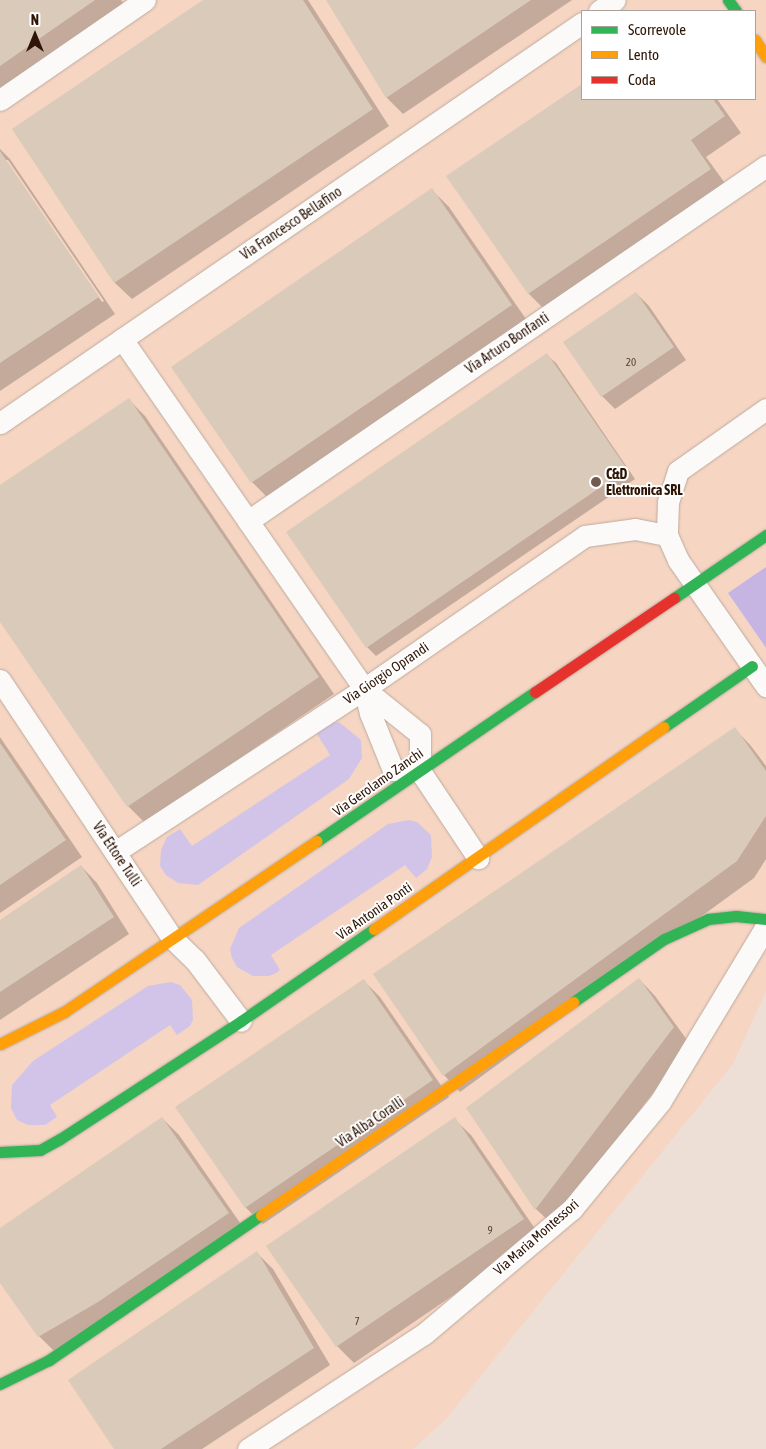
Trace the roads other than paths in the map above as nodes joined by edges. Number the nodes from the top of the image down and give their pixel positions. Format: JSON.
{"nodes":[{"id":1,"x":145,"y":0,"type":"edge"},
{"id":2,"x":615,"y":0,"type":"edge"},
{"id":3,"x":600,"y":10,"type":"edge"},
{"id":4,"x":581,"y":24,"type":"edge"},
{"id":5,"x":756,"y":42,"type":"edge"},
{"id":6,"x":766,"y":57,"type":"edge"},
{"id":7,"x":0,"y":100,"type":"edge"},
{"id":8,"x":766,"y":166,"type":"edge"},
{"id":9,"x":122,"y":339,"type":"junction"},
{"id":10,"x":766,"y":409,"type":"edge"},
{"id":11,"x":0,"y":423,"type":"edge"},
{"id":12,"x":248,"y":521,"type":"junction"},
{"id":13,"x":667,"y":535,"type":"junction"},
{"id":14,"x":766,"y":535,"type":"edge"},
{"id":15,"x":695,"y":584,"type":"junction"},
{"id":16,"x":752,"y":666,"type":"junction"},
{"id":17,"x":0,"y":680,"type":"edge"},
{"id":18,"x":766,"y":686,"type":"edge"},
{"id":19,"x":364,"y":689,"type":"junction"},
{"id":20,"x":420,"y":771,"type":"junction"},
{"id":21,"x":115,"y":852,"type":"junction"},
{"id":22,"x":478,"y":858,"type":"junction"},
{"id":23,"x":766,"y":919,"type":"edge"},
{"id":24,"x":766,"y":926,"type":"edge"},
{"id":25,"x":174,"y":940,"type":"junction"},
{"id":26,"x":241,"y":1021,"type":"junction"},
{"id":27,"x":0,"y":1044,"type":"edge"},
{"id":28,"x":0,"y":1152,"type":"edge"},
{"id":29,"x":0,"y":1384,"type":"edge"},
{"id":30,"x":248,"y":1449,"type":"edge"}],
"edges":[{"from":1,"to":7,"type":"street"},
{"from":2,"to":3,"type":"street"},
{"from":4,"to":9,"type":"street","name":"Via Francesco Bellafino"},
{"from":5,"to":6,"type":"street"},
{"from":8,"to":12,"type":"street","name":"Via Arturo Bonfanti"},
{"from":9,"to":11,"type":"street","name":"Via Francesco Bellafino"},
{"from":9,"to":12,"type":"street"},
{"from":10,"to":13,"type":"street"},
{"from":12,"to":19,"type":"street"},
{"from":13,"to":15,"type":"street"},
{"from":13,"to":19,"type":"street","name":"Via Giorgio Oprandi"},
{"from":14,"to":15,"type":"street","name":"Via Gerolamo Zanchi"},
{"from":15,"to":16,"type":"street"},
{"from":15,"to":20,"type":"street","name":"Via Gerolamo Zanchi"},
{"from":16,"to":18,"type":"street"},
{"from":16,"to":22,"type":"street","name":"Via Antonia Ponti"},
{"from":17,"to":21,"type":"street","name":"Via Ettore Tulli"},
{"from":19,"to":20,"type":"street"},
{"from":19,"to":20,"type":"street"},
{"from":19,"to":21,"type":"street","name":"Via Giorgio Oprandi"},
{"from":20,"to":22,"type":"street"},
{"from":20,"to":25,"type":"street","name":"Via Gerolamo Zanchi"},
{"from":21,"to":25,"type":"street","name":"Via Ettore Tulli"},
{"from":22,"to":26,"type":"street","name":"Via Antonia Ponti"},
{"from":23,"to":29,"type":"street","name":"Via Alba Coralli"},
{"from":24,"to":30,"type":"street","name":"Via Maria Montessori"},
{"from":25,"to":26,"type":"street","name":"Via Ettore Tulli"},
{"from":25,"to":27,"type":"street","name":"Via Gerolamo Zanchi"},
{"from":26,"to":28,"type":"street","name":"Via Antonia Ponti"}]}
